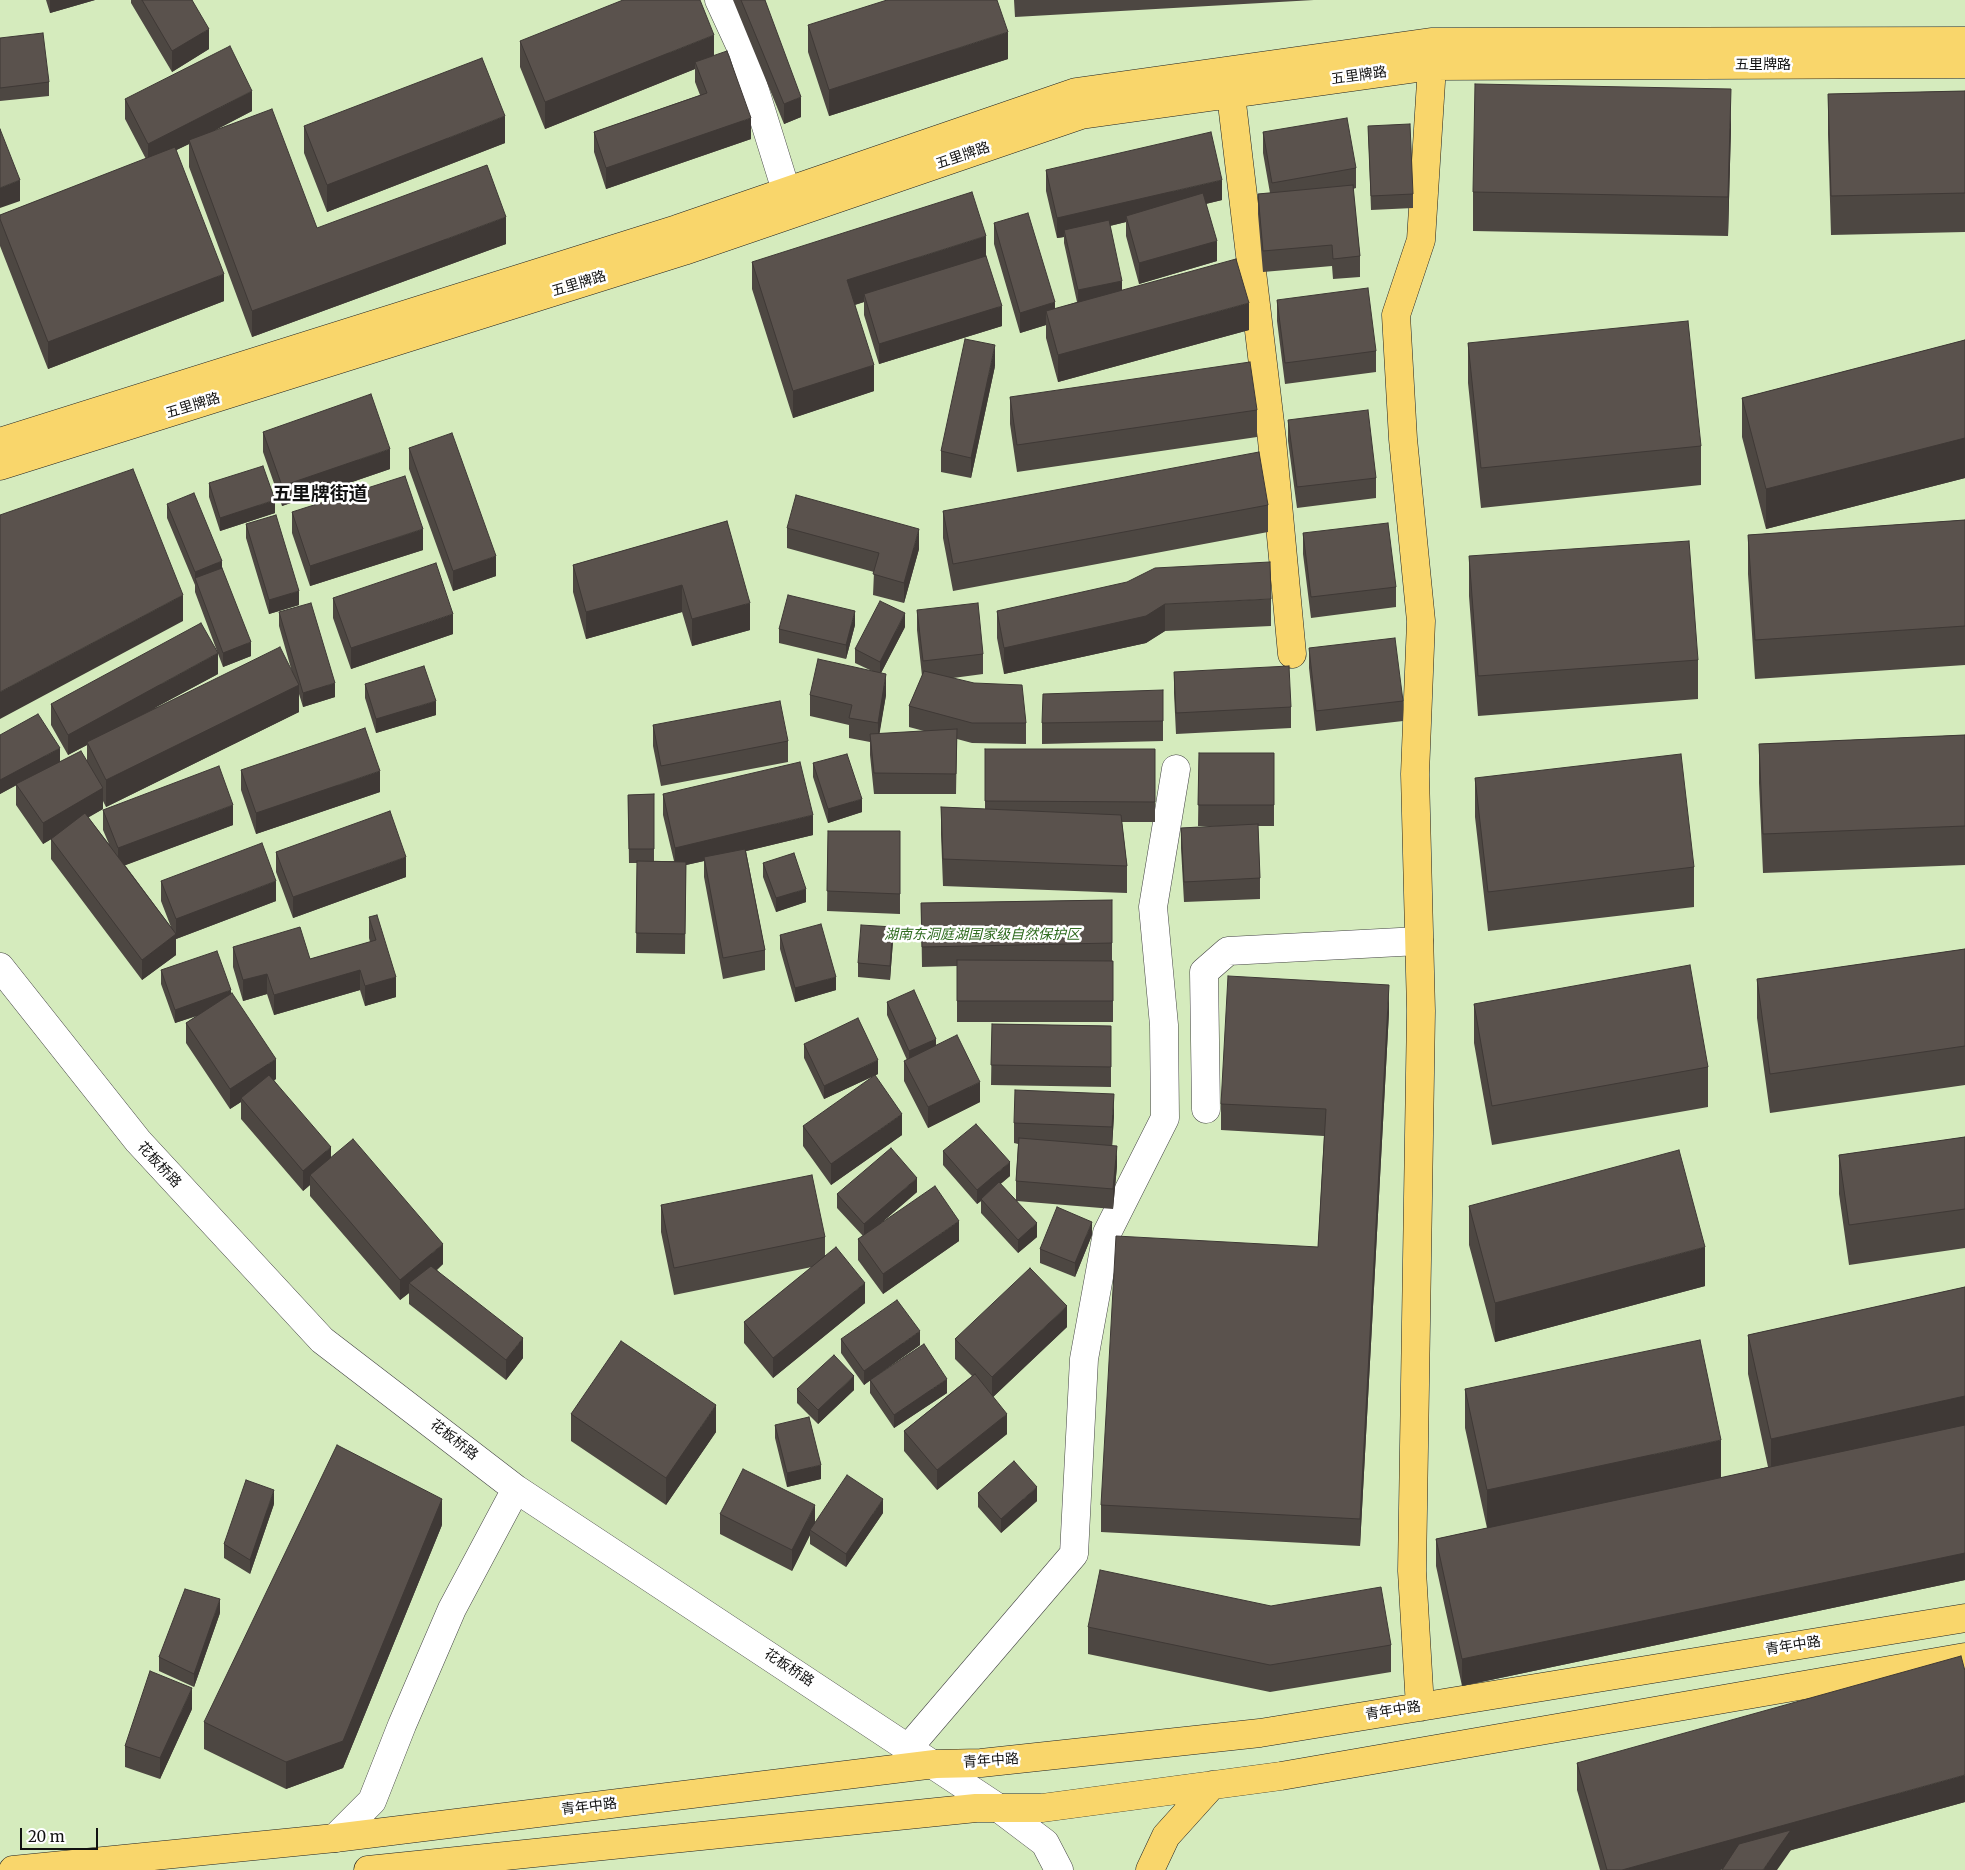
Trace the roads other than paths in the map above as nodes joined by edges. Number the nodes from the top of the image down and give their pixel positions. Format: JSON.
{"nodes":[{"id":1,"x":718,"y":0,"type":"edge"},
{"id":2,"x":1965,"y":41,"type":"edge"},
{"id":3,"x":1965,"y":64,"type":"edge"},
{"id":4,"x":1432,"y":66,"type":"junction"},
{"id":5,"x":1231,"y":94,"type":"junction"},
{"id":6,"x":789,"y":203,"type":"junction"},
{"id":7,"x":0,"y":442,"type":"edge"},
{"id":8,"x":0,"y":466,"type":"edge"},
{"id":9,"x":1292,"y":654,"type":"dead end"},
{"id":10,"x":1176,"y":769,"type":"dead end"},
{"id":11,"x":1419,"y":941,"type":"junction"},
{"id":12,"x":0,"y":967,"type":"edge"},
{"id":13,"x":8,"y":990,"type":"edge"},
{"id":14,"x":1206,"y":1108,"type":"dead end"},
{"id":15,"x":516,"y":1489,"type":"junction"},
{"id":16,"x":1965,"y":1618,"type":"edge"},
{"id":17,"x":1965,"y":1657,"type":"edge"},
{"id":18,"x":1420,"y":1707,"type":"junction"},
{"id":19,"x":908,"y":1747,"type":"junction"},
{"id":20,"x":935,"y":1764,"type":"junction"},
{"id":21,"x":1212,"y":1785,"type":"junction"},
{"id":22,"x":1000,"y":1809,"type":"junction"},
{"id":23,"x":335,"y":1838,"type":"junction"},
{"id":24,"x":13,"y":1870,"type":"edge"},
{"id":25,"x":368,"y":1870,"type":"edge"},
{"id":26,"x":1059,"y":1870,"type":"edge"},
{"id":27,"x":1150,"y":1870,"type":"edge"}],
"edges":[{"from":1,"to":6,"type":"street"},
{"from":2,"to":6,"type":"main road","name":"五里牌路"},
{"from":3,"to":4,"type":"main road","name":"五里牌路"},
{"from":4,"to":5,"type":"main road","name":"五里牌路"},
{"from":4,"to":11,"type":"main road"},
{"from":5,"to":6,"type":"main road","name":"五里牌路"},
{"from":5,"to":9,"type":"main road"},
{"from":6,"to":7,"type":"main road","name":"五里牌路"},
{"from":6,"to":8,"type":"main road","name":"五里牌路"},
{"from":10,"to":19,"type":"street"},
{"from":11,"to":14,"type":"street"},
{"from":11,"to":18,"type":"main road"},
{"from":12,"to":13,"type":"street","name":"花板桥路"},
{"from":13,"to":15,"type":"street","name":"花板桥路"},
{"from":15,"to":19,"type":"street","name":"花板桥路"},
{"from":15,"to":23,"type":"street"},
{"from":16,"to":18,"type":"main road","name":"青年中路"},
{"from":17,"to":21,"type":"main road"},
{"from":18,"to":20,"type":"main road","name":"青年中路"},
{"from":19,"to":20,"type":"street","name":"花板桥路"},
{"from":20,"to":22,"type":"street","name":"花板桥路"},
{"from":20,"to":23,"type":"main road","name":"青年中路"},
{"from":21,"to":22,"type":"main road"},
{"from":21,"to":27,"type":"main road"},
{"from":22,"to":25,"type":"main road"},
{"from":22,"to":26,"type":"street","name":"花板桥路"},
{"from":23,"to":24,"type":"main road","name":"青年中路"}]}
